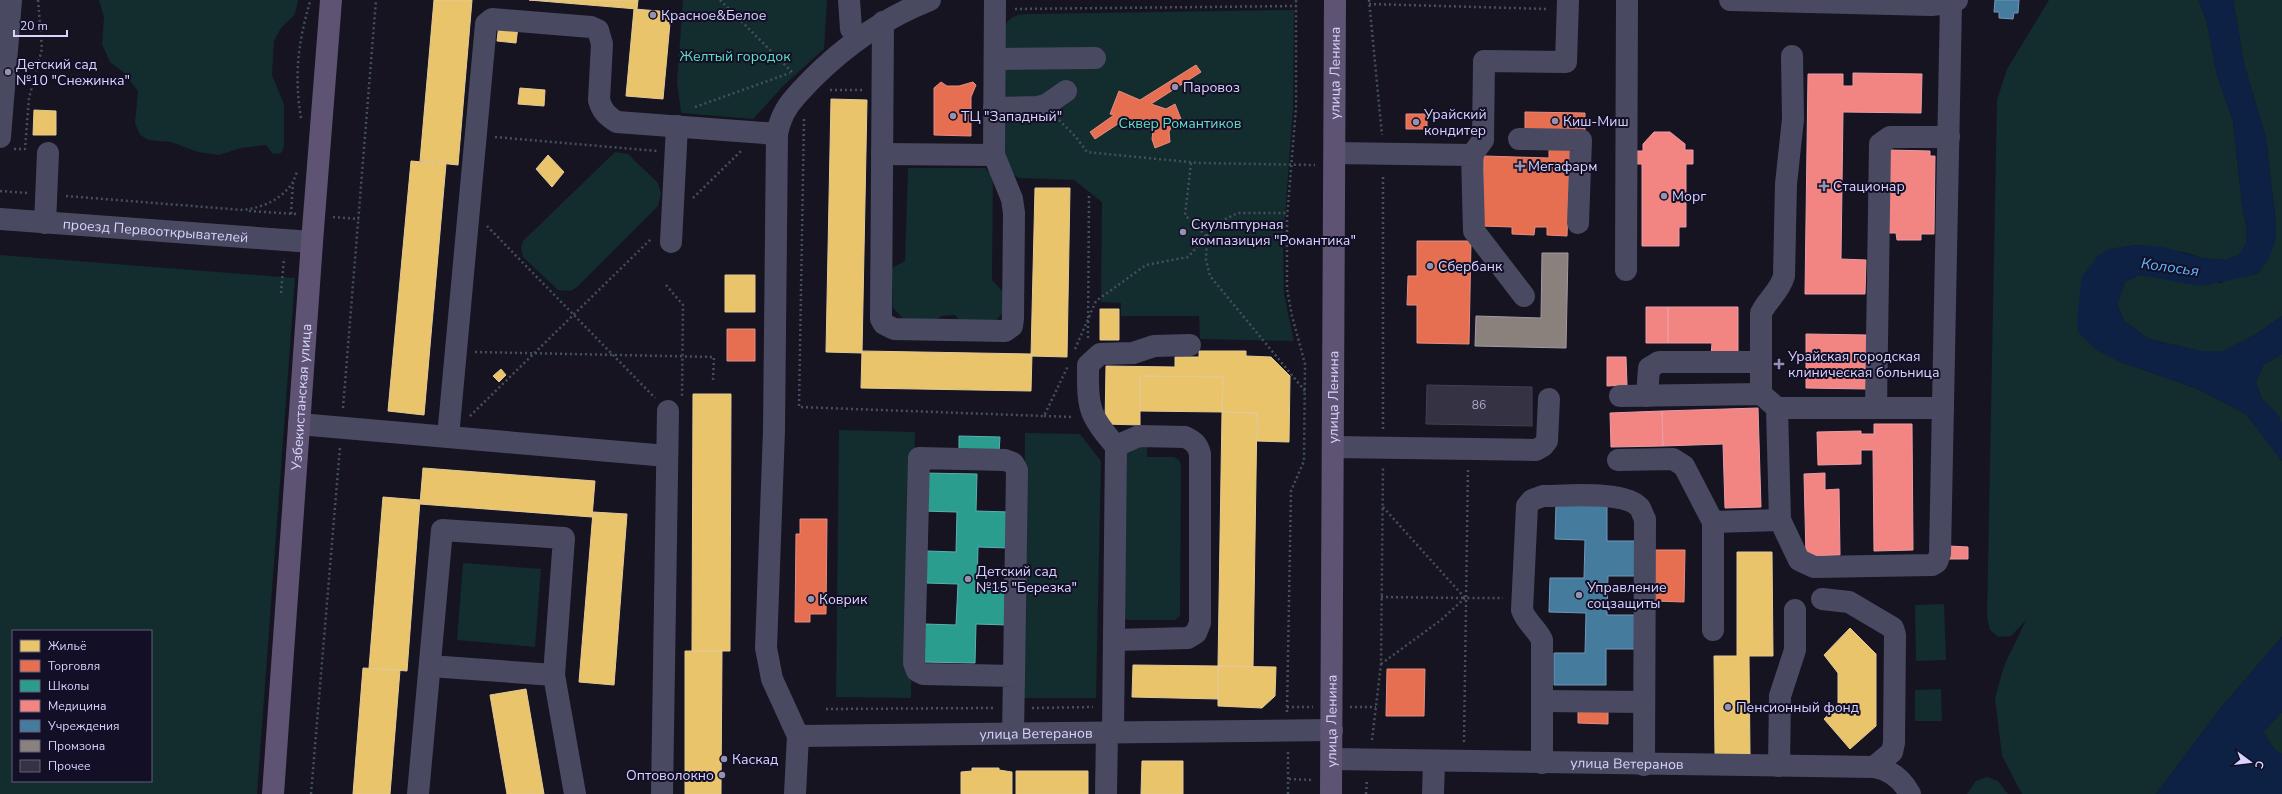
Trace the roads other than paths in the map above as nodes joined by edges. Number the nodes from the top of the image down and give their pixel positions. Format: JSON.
{"nodes":[{"id":1,"x":11,"y":0,"type":"edge"},
{"id":2,"x":331,"y":0,"type":"edge"},
{"id":3,"x":849,"y":0,"type":"edge"},
{"id":4,"x":930,"y":0,"type":"edge"},
{"id":5,"x":995,"y":0,"type":"edge"},
{"id":6,"x":1335,"y":0,"type":"edge"},
{"id":7,"x":1627,"y":0,"type":"edge"},
{"id":8,"x":1730,"y":0,"type":"edge"},
{"id":9,"x":1806,"y":1,"type":"edge"},
{"id":10,"x":1954,"y":1,"type":"edge"},
{"id":11,"x":1568,"y":4,"type":"edge"},
{"id":12,"x":883,"y":22,"type":"junction"},
{"id":13,"x":858,"y":38,"type":"junction"},
{"id":14,"x":1792,"y":56,"type":"dead end"},
{"id":15,"x":1095,"y":58,"type":"dead end"},
{"id":16,"x":995,"y":59,"type":"junction"},
{"id":17,"x":1066,"y":91,"type":"dead end"},
{"id":18,"x":994,"y":108,"type":"junction"},
{"id":19,"x":677,"y":126,"type":"junction"},
{"id":20,"x":768,"y":133,"type":"junction"},
{"id":21,"x":3,"y":135,"type":"edge"},
{"id":22,"x":1949,"y":137,"type":"junction"},
{"id":23,"x":1519,"y":139,"type":"dead end"},
{"id":24,"x":48,"y":153,"type":"dead end"},
{"id":25,"x":882,"y":154,"type":"junction"},
{"id":26,"x":1472,"y":154,"type":"junction"},
{"id":27,"x":994,"y":156,"type":"junction"},
{"id":28,"x":1334,"y":159,"type":"junction"},
{"id":29,"x":0,"y":219,"type":"edge"},
{"id":30,"x":45,"y":222,"type":"junction"},
{"id":31,"x":1578,"y":223,"type":"dead end"},
{"id":32,"x":312,"y":242,"type":"junction"},
{"id":33,"x":671,"y":242,"type":"dead end"},
{"id":34,"x":1626,"y":270,"type":"dead end"},
{"id":35,"x":1524,"y":296,"type":"dead end"},
{"id":36,"x":1190,"y":345,"type":"dead end"},
{"id":37,"x":1761,"y":362,"type":"junction"},
{"id":38,"x":1761,"y":394,"type":"junction"},
{"id":39,"x":1620,"y":396,"type":"dead end"},
{"id":40,"x":1647,"y":396,"type":"junction"},
{"id":41,"x":1549,"y":399,"type":"dead end"},
{"id":42,"x":1777,"y":408,"type":"junction"},
{"id":43,"x":1876,"y":408,"type":"junction"},
{"id":44,"x":1943,"y":408,"type":"junction"},
{"id":45,"x":668,"y":411,"type":"road end"},
{"id":46,"x":299,"y":424,"type":"junction"},
{"id":47,"x":448,"y":437,"type":"junction"},
{"id":48,"x":1116,"y":446,"type":"junction"},
{"id":49,"x":1334,"y":447,"type":"junction"},
{"id":50,"x":667,"y":456,"type":"junction"},
{"id":51,"x":1618,"y":460,"type":"dead end"},
{"id":52,"x":1780,"y":520,"type":"junction"},
{"id":53,"x":1713,"y":522,"type":"junction"},
{"id":54,"x":1822,"y":599,"type":"dead end"},
{"id":55,"x":1795,"y":610,"type":"dead end"},
{"id":56,"x":1713,"y":630,"type":"dead end"},
{"id":57,"x":1115,"y":640,"type":"junction"},
{"id":58,"x":430,"y":666,"type":"junction"},
{"id":59,"x":554,"y":675,"type":"junction"},
{"id":60,"x":1014,"y":676,"type":"junction"},
{"id":61,"x":1542,"y":701,"type":"junction"},
{"id":62,"x":1644,"y":702,"type":"junction"},
{"id":63,"x":1332,"y":730,"type":"junction"},
{"id":64,"x":1110,"y":732,"type":"junction"},
{"id":65,"x":1013,"y":733,"type":"junction"},
{"id":66,"x":798,"y":736,"type":"junction"},
{"id":67,"x":1332,"y":759,"type":"junction"},
{"id":68,"x":1434,"y":761,"type":"junction"},
{"id":69,"x":1542,"y":763,"type":"junction"},
{"id":70,"x":1644,"y":765,"type":"junction"},
{"id":71,"x":1779,"y":766,"type":"junction"},
{"id":72,"x":1874,"y":767,"type":"junction"},
{"id":73,"x":273,"y":794,"type":"edge"},
{"id":74,"x":418,"y":794,"type":"edge"},
{"id":75,"x":575,"y":794,"type":"edge"},
{"id":76,"x":662,"y":794,"type":"edge"},
{"id":77,"x":795,"y":794,"type":"edge"},
{"id":78,"x":1106,"y":794,"type":"edge"},
{"id":79,"x":1331,"y":794,"type":"edge"},
{"id":80,"x":1433,"y":794,"type":"edge"},
{"id":81,"x":1910,"y":794,"type":"edge"}],
"edges":[{"from":1,"to":21,"type":"street"},
{"from":2,"to":32,"type":"main road","name":"Узбекистанская улица"},
{"from":3,"to":13,"type":"street"},
{"from":4,"to":12,"type":"street"},
{"from":5,"to":16,"type":"street"},
{"from":6,"to":28,"type":"main road","name":"улица Ленина"},
{"from":7,"to":34,"type":"street"},
{"from":8,"to":9,"type":"street"},
{"from":9,"to":10,"type":"street"},
{"from":10,"to":22,"type":"street"},
{"from":11,"to":26,"type":"street"},
{"from":12,"to":13,"type":"street"},
{"from":12,"to":25,"type":"street"},
{"from":13,"to":20,"type":"street"},
{"from":14,"to":37,"type":"street"},
{"from":15,"to":16,"type":"street"},
{"from":16,"to":18,"type":"street"},
{"from":17,"to":18,"type":"street"},
{"from":18,"to":27,"type":"street"},
{"from":19,"to":20,"type":"street"},
{"from":19,"to":33,"type":"street"},
{"from":19,"to":47,"type":"street"},
{"from":20,"to":66,"type":"street"},
{"from":22,"to":43,"type":"street"},
{"from":22,"to":44,"type":"street"},
{"from":23,"to":31,"type":"street"},
{"from":24,"to":30,"type":"street"},
{"from":25,"to":27,"type":"street"},
{"from":25,"to":27,"type":"street"},
{"from":26,"to":28,"type":"street"},
{"from":26,"to":35,"type":"street"},
{"from":28,"to":49,"type":"main road","name":"улица Ленина"},
{"from":29,"to":30,"type":"street","name":"проезд Первооткрывателей"},
{"from":30,"to":32,"type":"street","name":"проезд Первооткрывателей"},
{"from":32,"to":46,"type":"main road","name":"Узбекистанская улица"},
{"from":36,"to":48,"type":"street"},
{"from":37,"to":38,"type":"street"},
{"from":37,"to":40,"type":"street"},
{"from":38,"to":40,"type":"street"},
{"from":38,"to":42,"type":"street"},
{"from":39,"to":40,"type":"street"},
{"from":41,"to":49,"type":"street"},
{"from":42,"to":43,"type":"street"},
{"from":42,"to":52,"type":"street"},
{"from":43,"to":44,"type":"street"},
{"from":44,"to":52,"type":"street"},
{"from":45,"to":50,"type":"street"},
{"from":46,"to":47,"type":"street"},
{"from":46,"to":73,"type":"main road","name":"Узбекистанская улица"},
{"from":47,"to":50,"type":"street"},
{"from":48,"to":57,"type":"street"},
{"from":48,"to":57,"type":"street"},
{"from":49,"to":63,"type":"main road","name":"улица Ленина"},
{"from":50,"to":76,"type":"street"},
{"from":51,"to":53,"type":"street"},
{"from":52,"to":53,"type":"street"},
{"from":53,"to":56,"type":"street"},
{"from":54,"to":72,"type":"street"},
{"from":55,"to":71,"type":"street"},
{"from":57,"to":64,"type":"street"},
{"from":58,"to":59,"type":"street"},
{"from":58,"to":59,"type":"street"},
{"from":58,"to":74,"type":"street"},
{"from":59,"to":75,"type":"street"},
{"from":60,"to":60,"type":"street"},
{"from":60,"to":65,"type":"street"},
{"from":61,"to":62,"type":"street"},
{"from":61,"to":62,"type":"street"},
{"from":61,"to":69,"type":"street"},
{"from":62,"to":70,"type":"street"},
{"from":63,"to":64,"type":"street","name":"улица Ветеранов"},
{"from":63,"to":67,"type":"main road","name":"улица Ленина"},
{"from":64,"to":65,"type":"street","name":"улица Ветеранов"},
{"from":64,"to":78,"type":"street"},
{"from":65,"to":66,"type":"street","name":"улица Ветеранов"},
{"from":66,"to":77,"type":"street"},
{"from":67,"to":68,"type":"street","name":"улица Ветеранов"},
{"from":67,"to":79,"type":"main road","name":"улица Ленина"},
{"from":68,"to":69,"type":"street","name":"улица Ветеранов"},
{"from":68,"to":80,"type":"street"},
{"from":69,"to":70,"type":"street","name":"улица Ветеранов"},
{"from":70,"to":71,"type":"street","name":"улица Ветеранов"},
{"from":71,"to":72,"type":"street","name":"улица Ветеранов"},
{"from":72,"to":81,"type":"street","name":"улица Ветеранов"}]}
